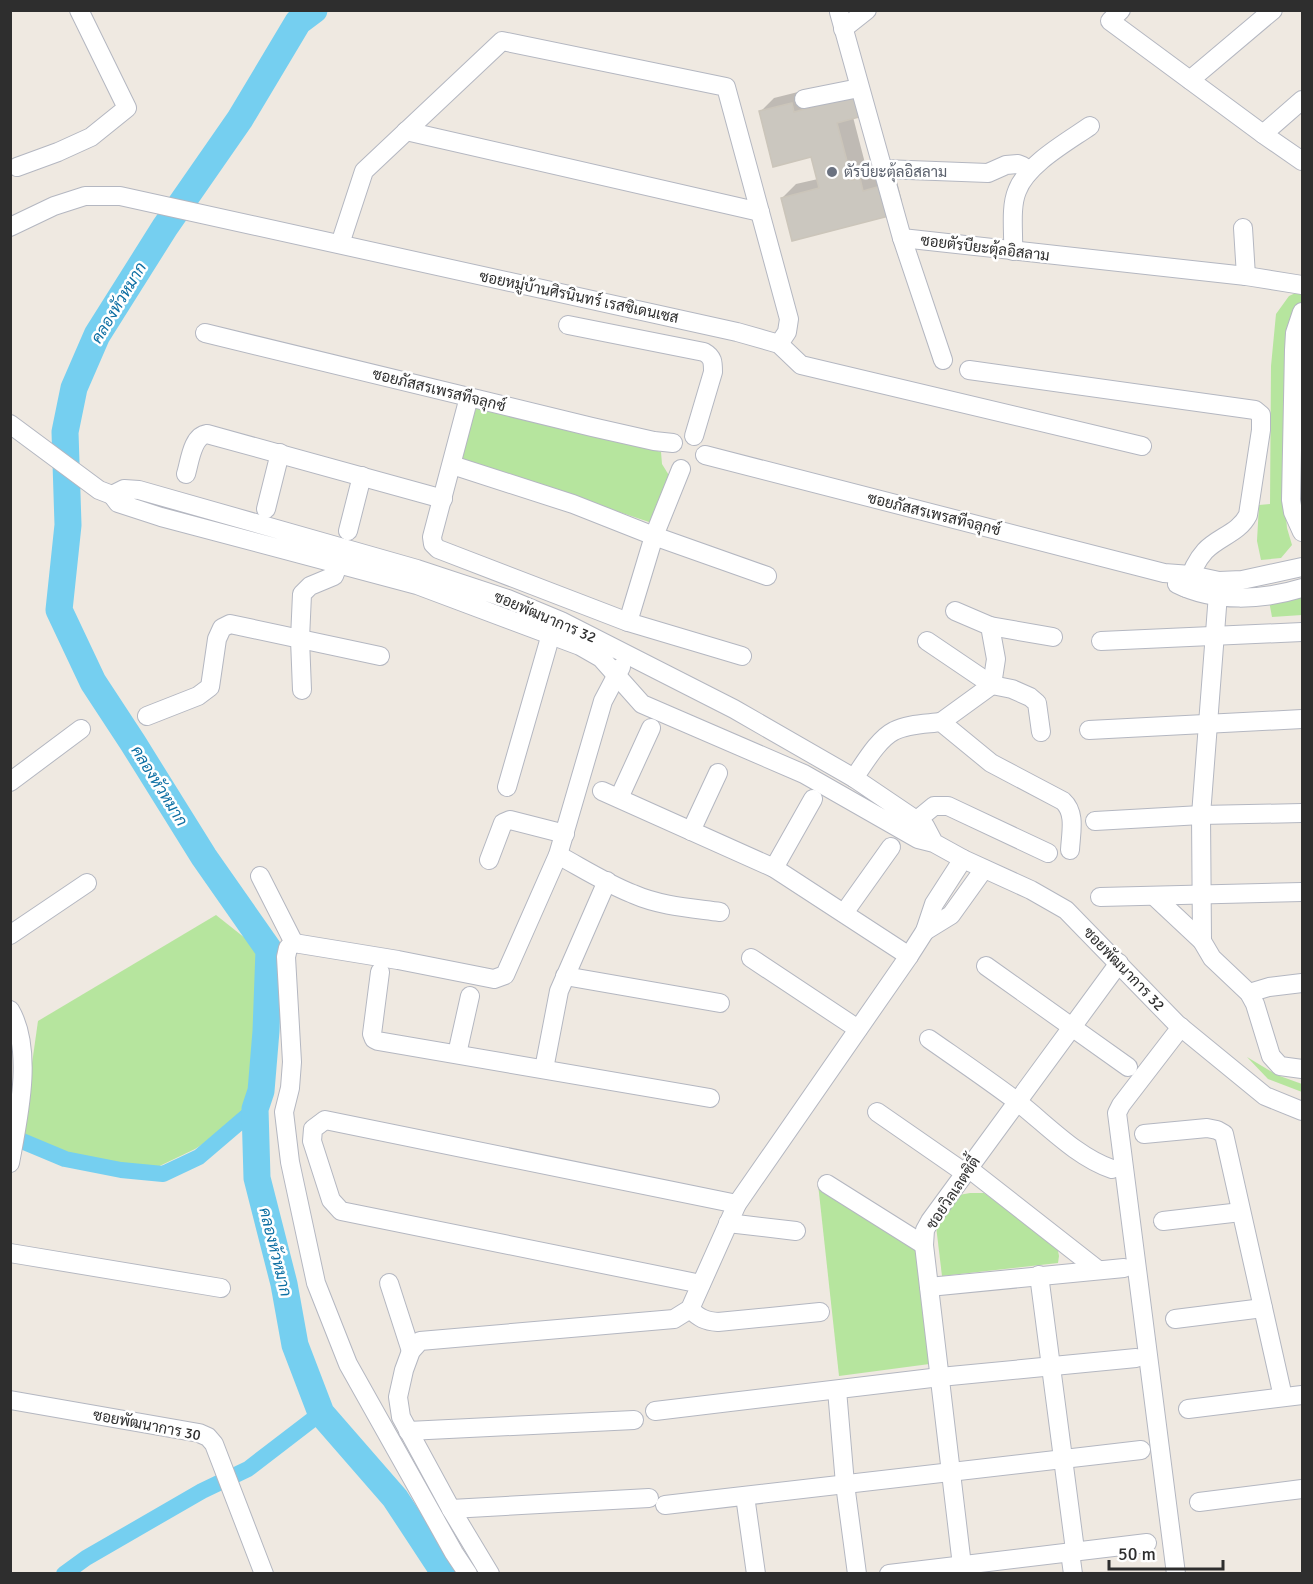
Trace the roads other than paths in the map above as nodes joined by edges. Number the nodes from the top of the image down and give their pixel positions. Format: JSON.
{"nodes":[{"id":1,"x":79,"y":10,"type":"edge"},
{"id":2,"x":867,"y":10,"type":"edge"},
{"id":3,"x":1273,"y":10,"type":"edge"},
{"id":4,"x":1109,"y":14,"type":"edge"},
{"id":5,"x":841,"y":20,"type":"edge"},
{"id":6,"x":1190,"y":80,"type":"junction"},
{"id":7,"x":859,"y":88,"type":"junction"},
{"id":8,"x":804,"y":99,"type":"dead end"},
{"id":9,"x":1302,"y":100,"type":"edge"},
{"id":10,"x":1090,"y":126,"type":"dead end"},
{"id":11,"x":406,"y":131,"type":"junction"},
{"id":12,"x":1263,"y":134,"type":"junction"},
{"id":13,"x":1302,"y":161,"type":"edge"},
{"id":14,"x":16,"y":167,"type":"dead end"},
{"id":15,"x":883,"y":169,"type":"junction"},
{"id":16,"x":1027,"y":174,"type":"junction"},
{"id":17,"x":760,"y":212,"type":"junction"},
{"id":18,"x":10,"y":227,"type":"edge"},
{"id":19,"x":1243,"y":228,"type":"dead end"},
{"id":20,"x":902,"y":238,"type":"junction"},
{"id":21,"x":340,"y":244,"type":"junction"},
{"id":22,"x":1013,"y":251,"type":"junction"},
{"id":23,"x":1246,"y":276,"type":"junction"},
{"id":24,"x":1302,"y":285,"type":"edge"},
{"id":25,"x":1302,"y":312,"type":"edge"},
{"id":26,"x":568,"y":325,"type":"dead end"},
{"id":27,"x":205,"y":333,"type":"dead end"},
{"id":28,"x":779,"y":345,"type":"junction"},
{"id":29,"x":943,"y":360,"type":"dead end"},
{"id":30,"x":969,"y":370,"type":"dead end"},
{"id":31,"x":469,"y":397,"type":"junction"},
{"id":32,"x":14,"y":428,"type":"edge"},
{"id":33,"x":694,"y":436,"type":"junction"},
{"id":34,"x":673,"y":443,"type":"junction"},
{"id":35,"x":1142,"y":446,"type":"dead end"},
{"id":36,"x":280,"y":453,"type":"junction"},
{"id":37,"x":705,"y":455,"type":"junction"},
{"id":38,"x":452,"y":465,"type":"junction"},
{"id":39,"x":681,"y":469,"type":"junction"},
{"id":40,"x":186,"y":474,"type":"dead end"},
{"id":41,"x":362,"y":476,"type":"junction"},
{"id":42,"x":106,"y":493,"type":"junction"},
{"id":43,"x":443,"y":499,"type":"junction"},
{"id":44,"x":266,"y":509,"type":"dead end"},
{"id":45,"x":348,"y":531,"type":"dead end"},
{"id":46,"x":1302,"y":532,"type":"edge"},
{"id":47,"x":654,"y":536,"type":"junction"},
{"id":48,"x":339,"y":563,"type":"junction"},
{"id":49,"x":1302,"y":567,"type":"edge"},
{"id":50,"x":767,"y":576,"type":"dead end"},
{"id":51,"x":1188,"y":581,"type":"junction"},
{"id":52,"x":1302,"y":588,"type":"edge"},
{"id":53,"x":1219,"y":589,"type":"junction"},
{"id":54,"x":955,"y":611,"type":"dead end"},
{"id":55,"x":628,"y":622,"type":"junction"},
{"id":56,"x":990,"y":626,"type":"junction"},
{"id":57,"x":1302,"y":632,"type":"edge"},
{"id":58,"x":551,"y":634,"type":"junction"},
{"id":59,"x":1215,"y":636,"type":"junction"},
{"id":60,"x":1053,"y":637,"type":"dead end"},
{"id":61,"x":300,"y":639,"type":"junction"},
{"id":62,"x":927,"y":641,"type":"dead end"},
{"id":63,"x":1101,"y":641,"type":"dead end"},
{"id":64,"x":628,"y":654,"type":"junction"},
{"id":65,"x":380,"y":656,"type":"dead end"},
{"id":66,"x":742,"y":656,"type":"dead end"},
{"id":67,"x":617,"y":675,"type":"junction"},
{"id":68,"x":992,"y":685,"type":"junction"},
{"id":69,"x":302,"y":690,"type":"dead end"},
{"id":70,"x":147,"y":716,"type":"dead end"},
{"id":71,"x":1302,"y":719,"type":"edge"},
{"id":72,"x":941,"y":722,"type":"junction"},
{"id":73,"x":1209,"y":724,"type":"junction"},
{"id":74,"x":651,"y":728,"type":"dead end"},
{"id":75,"x":81,"y":729,"type":"dead end"},
{"id":76,"x":1089,"y":730,"type":"dead end"},
{"id":77,"x":1041,"y":732,"type":"dead end"},
{"id":78,"x":718,"y":773,"type":"dead end"},
{"id":79,"x":854,"y":778,"type":"junction"},
{"id":80,"x":10,"y":782,"type":"edge"},
{"id":81,"x":507,"y":787,"type":"dead end"},
{"id":82,"x":602,"y":791,"type":"dead end"},
{"id":83,"x":619,"y":798,"type":"junction"},
{"id":84,"x":813,"y":799,"type":"dead end"},
{"id":85,"x":1302,"y":813,"type":"edge"},
{"id":86,"x":1201,"y":815,"type":"junction"},
{"id":87,"x":916,"y":820,"type":"junction"},
{"id":88,"x":1095,"y":821,"type":"dead end"},
{"id":89,"x":692,"y":831,"type":"junction"},
{"id":90,"x":565,"y":834,"type":"junction"},
{"id":91,"x":934,"y":843,"type":"junction"},
{"id":92,"x":891,"y":847,"type":"dead end"},
{"id":93,"x":1070,"y":850,"type":"dead end"},
{"id":94,"x":1048,"y":853,"type":"dead end"},
{"id":95,"x":558,"y":855,"type":"junction"},
{"id":96,"x":963,"y":859,"type":"junction"},
{"id":97,"x":489,"y":860,"type":"dead end"},
{"id":98,"x":774,"y":868,"type":"junction"},
{"id":99,"x":984,"y":869,"type":"junction"},
{"id":100,"x":261,"y":876,"type":"dead end"},
{"id":101,"x":607,"y":881,"type":"junction"},
{"id":102,"x":87,"y":883,"type":"dead end"},
{"id":103,"x":1302,"y":892,"type":"edge"},
{"id":104,"x":1203,"y":894,"type":"junction"},
{"id":105,"x":1100,"y":897,"type":"dead end"},
{"id":106,"x":1155,"y":897,"type":"junction"},
{"id":107,"x":720,"y":912,"type":"dead end"},
{"id":108,"x":844,"y":914,"type":"junction"},
{"id":109,"x":925,"y":932,"type":"junction"},
{"id":110,"x":10,"y":935,"type":"edge"},
{"id":111,"x":1202,"y":941,"type":"junction"},
{"id":112,"x":294,"y":943,"type":"junction"},
{"id":113,"x":909,"y":956,"type":"junction"},
{"id":114,"x":751,"y":958,"type":"dead end"},
{"id":115,"x":1119,"y":963,"type":"junction"},
{"id":116,"x":986,"y":966,"type":"dead end"},
{"id":117,"x":380,"y":972,"type":"dead end"},
{"id":118,"x":565,"y":976,"type":"junction"},
{"id":119,"x":1302,"y":983,"type":"edge"},
{"id":120,"x":1249,"y":993,"type":"junction"},
{"id":121,"x":470,"y":996,"type":"dead end"},
{"id":122,"x":720,"y":1003,"type":"dead end"},
{"id":123,"x":10,"y":1010,"type":"edge"},
{"id":124,"x":1072,"y":1027,"type":"junction"},
{"id":125,"x":1181,"y":1027,"type":"junction"},
{"id":126,"x":858,"y":1029,"type":"junction"},
{"id":127,"x":929,"y":1039,"type":"dead end"},
{"id":128,"x":457,"y":1054,"type":"junction"},
{"id":129,"x":1128,"y":1067,"type":"dead end"},
{"id":130,"x":544,"y":1069,"type":"junction"},
{"id":131,"x":1302,"y":1069,"type":"edge"},
{"id":132,"x":710,"y":1098,"type":"dead end"},
{"id":133,"x":1017,"y":1102,"type":"junction"},
{"id":134,"x":1302,"y":1111,"type":"edge"},
{"id":135,"x":877,"y":1112,"type":"dead end"},
{"id":136,"x":1144,"y":1134,"type":"dead end"},
{"id":137,"x":10,"y":1163,"type":"edge"},
{"id":138,"x":1112,"y":1169,"type":"dead end"},
{"id":139,"x":967,"y":1171,"type":"junction"},
{"id":140,"x":827,"y":1184,"type":"dead end"},
{"id":141,"x":737,"y":1204,"type":"junction"},
{"id":142,"x":1241,"y":1212,"type":"junction"},
{"id":143,"x":1162,"y":1221,"type":"dead end"},
{"id":144,"x":728,"y":1223,"type":"junction"},
{"id":145,"x":796,"y":1232,"type":"dead end"},
{"id":146,"x":924,"y":1245,"type":"junction"},
{"id":147,"x":10,"y":1253,"type":"edge"},
{"id":148,"x":1124,"y":1268,"type":"dead end"},
{"id":149,"x":1097,"y":1269,"type":"junction"},
{"id":150,"x":1039,"y":1275,"type":"junction"},
{"id":151,"x":389,"y":1283,"type":"dead end"},
{"id":152,"x":701,"y":1284,"type":"junction"},
{"id":153,"x":929,"y":1287,"type":"junction"},
{"id":154,"x":221,"y":1288,"type":"dead end"},
{"id":155,"x":1263,"y":1308,"type":"junction"},
{"id":156,"x":690,"y":1309,"type":"junction"},
{"id":157,"x":820,"y":1312,"type":"dead end"},
{"id":158,"x":1175,"y":1319,"type":"dead end"},
{"id":159,"x":411,"y":1351,"type":"junction"},
{"id":160,"x":1136,"y":1358,"type":"dead end"},
{"id":161,"x":1052,"y":1366,"type":"junction"},
{"id":162,"x":940,"y":1377,"type":"junction"},
{"id":163,"x":837,"y":1389,"type":"junction"},
{"id":164,"x":1302,"y":1395,"type":"edge"},
{"id":165,"x":1283,"y":1397,"type":"junction"},
{"id":166,"x":10,"y":1400,"type":"edge"},
{"id":167,"x":1188,"y":1408,"type":"dead end"},
{"id":168,"x":655,"y":1411,"type":"dead end"},
{"id":169,"x":634,"y":1420,"type":"dead end"},
{"id":170,"x":408,"y":1431,"type":"junction"},
{"id":171,"x":1141,"y":1450,"type":"dead end"},
{"id":172,"x":1064,"y":1459,"type":"junction"},
{"id":173,"x":951,"y":1472,"type":"junction"},
{"id":174,"x":845,"y":1484,"type":"junction"},
{"id":175,"x":1302,"y":1490,"type":"edge"},
{"id":176,"x":746,"y":1496,"type":"junction"},
{"id":177,"x":1199,"y":1502,"type":"dead end"},
{"id":178,"x":451,"y":1509,"type":"junction"},
{"id":179,"x":1147,"y":1543,"type":"dead end"},
{"id":180,"x":1073,"y":1551,"type":"junction"},
{"id":181,"x":963,"y":1569,"type":"edge"},
{"id":182,"x":258,"y":1572,"type":"edge"},
{"id":183,"x":468,"y":1574,"type":"edge"},
{"id":184,"x":490,"y":1574,"type":"edge"},
{"id":185,"x":756,"y":1574,"type":"edge"},
{"id":186,"x":857,"y":1574,"type":"edge"},
{"id":187,"x":889,"y":1574,"type":"edge"},
{"id":188,"x":1073,"y":1574,"type":"edge"},
{"id":189,"x":1176,"y":1574,"type":"edge"}],
"edges":[{"from":1,"to":14,"type":"street"},
{"from":2,"to":5,"type":"street"},
{"from":3,"to":6,"type":"street"},
{"from":4,"to":6,"type":"street"},
{"from":5,"to":7,"type":"street","name":"ซอยตัรบียะตุ้ลอิสลาม"},
{"from":6,"to":12,"type":"street"},
{"from":7,"to":8,"type":"street"},
{"from":7,"to":15,"type":"street","name":"ซอยตัรบียะตุ้ลอิสลาม"},
{"from":9,"to":12,"type":"street"},
{"from":10,"to":16,"type":"street"},
{"from":11,"to":17,"type":"street"},
{"from":11,"to":17,"type":"street"},
{"from":11,"to":21,"type":"street"},
{"from":12,"to":13,"type":"street"},
{"from":15,"to":16,"type":"street"},
{"from":15,"to":20,"type":"street","name":"ซอยตัรบียะตุ้ลอิสลาม"},
{"from":16,"to":22,"type":"street"},
{"from":17,"to":28,"type":"street"},
{"from":18,"to":21,"type":"street","name":"ซอยหมู่บ้านศิรนินทร์ เรสซิเดนเซส"},
{"from":19,"to":23,"type":"street"},
{"from":20,"to":22,"type":"street","name":"ซอยตัรบียะตุ้ลอิสลาม"},
{"from":20,"to":29,"type":"street"},
{"from":21,"to":28,"type":"street","name":"ซอยหมู่บ้านศิรนินทร์ เรสซิเดนเซส"},
{"from":22,"to":23,"type":"street","name":"ซอยตัรบียะตุ้ลอิสลาม"},
{"from":23,"to":24,"type":"street","name":"ซอยตัรบียะตุ้ลอิสลาม"},
{"from":25,"to":46,"type":"street"},
{"from":26,"to":33,"type":"street"},
{"from":27,"to":31,"type":"street","name":"ซอยภัสสรเพรสทีจลุกซ์"},
{"from":28,"to":35,"type":"street","name":"ซอยหมู่บ้านศิรนินทร์ เรสซิเดนเซส"},
{"from":30,"to":51,"type":"street"},
{"from":31,"to":34,"type":"street","name":"ซอยภัสสรเพรสทีจลุกซ์"},
{"from":31,"to":38,"type":"street"},
{"from":32,"to":42,"type":"street","name":"ซอยพัฒนาการ 32"},
{"from":33,"to":34,"type":"street","name":"ซอยภัสสรเพรสทีจลุกซ์"},
{"from":33,"to":37,"type":"street"},
{"from":34,"to":39,"type":"street"},
{"from":36,"to":40,"type":"street"},
{"from":36,"to":41,"type":"street"},
{"from":36,"to":44,"type":"street"},
{"from":37,"to":39,"type":"street"},
{"from":37,"to":51,"type":"street","name":"ซอยภัสสรเพรสทีจลุกซ์"},
{"from":38,"to":43,"type":"street"},
{"from":38,"to":47,"type":"street"},
{"from":39,"to":47,"type":"street"},
{"from":41,"to":43,"type":"street"},
{"from":41,"to":45,"type":"street"},
{"from":42,"to":48,"type":"street","name":"ซอยพัฒนาการ 32"},
{"from":42,"to":64,"type":"street","name":"ซอยพัฒนาการ 32"},
{"from":43,"to":55,"type":"street"},
{"from":47,"to":50,"type":"street"},
{"from":47,"to":55,"type":"street"},
{"from":48,"to":58,"type":"street","name":"ซอยพัฒนาการ 32"},
{"from":48,"to":61,"type":"street"},
{"from":49,"to":53,"type":"street","name":"ซอยภัสสรเพรสทีจลุกซ์"},
{"from":51,"to":53,"type":"street","name":"ซอยภัสสรเพรสทีจลุกซ์"},
{"from":52,"to":53,"type":"street","name":"ซอยภัสสรเพรสทีจลุกซ์"},
{"from":53,"to":59,"type":"street"},
{"from":54,"to":56,"type":"street"},
{"from":55,"to":66,"type":"street"},
{"from":56,"to":60,"type":"street"},
{"from":56,"to":68,"type":"street"},
{"from":57,"to":59,"type":"street"},
{"from":58,"to":67,"type":"street","name":"ซอยพัฒนาการ 32"},
{"from":58,"to":81,"type":"street"},
{"from":59,"to":63,"type":"street"},
{"from":59,"to":73,"type":"street"},
{"from":61,"to":65,"type":"street"},
{"from":61,"to":69,"type":"street"},
{"from":61,"to":70,"type":"street"},
{"from":62,"to":68,"type":"street"},
{"from":64,"to":67,"type":"street"},
{"from":64,"to":79,"type":"street","name":"ซอยพัฒนาการ 32"},
{"from":67,"to":90,"type":"street"},
{"from":67,"to":91,"type":"street","name":"ซอยพัฒนาการ 32"},
{"from":68,"to":72,"type":"street"},
{"from":68,"to":77,"type":"street"},
{"from":71,"to":73,"type":"street"},
{"from":72,"to":79,"type":"street"},
{"from":72,"to":93,"type":"street"},
{"from":73,"to":76,"type":"street"},
{"from":73,"to":86,"type":"street"},
{"from":74,"to":83,"type":"street"},
{"from":75,"to":80,"type":"street"},
{"from":78,"to":89,"type":"street"},
{"from":79,"to":87,"type":"street","name":"ซอยพัฒนาการ 32"},
{"from":82,"to":83,"type":"street"},
{"from":83,"to":89,"type":"street"},
{"from":84,"to":98,"type":"street"},
{"from":85,"to":86,"type":"street"},
{"from":86,"to":88,"type":"street"},
{"from":86,"to":104,"type":"street"},
{"from":87,"to":91,"type":"street","name":"ซอยพัฒนาการ 32"},
{"from":87,"to":94,"type":"street"},
{"from":89,"to":98,"type":"street"},
{"from":90,"to":95,"type":"street"},
{"from":90,"to":97,"type":"street"},
{"from":91,"to":96,"type":"street","name":"ซอยพัฒนาการ 32"},
{"from":92,"to":108,"type":"street"},
{"from":95,"to":101,"type":"street"},
{"from":95,"to":112,"type":"street"},
{"from":96,"to":99,"type":"street","name":"ซอยพัฒนาการ 32"},
{"from":96,"to":109,"type":"street"},
{"from":98,"to":108,"type":"street"},
{"from":99,"to":109,"type":"street"},
{"from":99,"to":115,"type":"street","name":"ซอยพัฒนาการ 32"},
{"from":100,"to":112,"type":"street"},
{"from":101,"to":107,"type":"street"},
{"from":101,"to":118,"type":"street"},
{"from":102,"to":110,"type":"street"},
{"from":103,"to":104,"type":"street"},
{"from":104,"to":106,"type":"street"},
{"from":104,"to":111,"type":"street"},
{"from":105,"to":106,"type":"street"},
{"from":106,"to":111,"type":"street"},
{"from":108,"to":113,"type":"street"},
{"from":109,"to":113,"type":"street"},
{"from":111,"to":120,"type":"street"},
{"from":112,"to":183,"type":"street"},
{"from":113,"to":126,"type":"street"},
{"from":114,"to":126,"type":"street"},
{"from":115,"to":124,"type":"street","name":"ซอยวิลเลตซิตี้"},
{"from":115,"to":125,"type":"street","name":"ซอยพัฒนาการ 32"},
{"from":116,"to":124,"type":"street"},
{"from":117,"to":128,"type":"street"},
{"from":118,"to":122,"type":"street"},
{"from":118,"to":130,"type":"street"},
{"from":119,"to":120,"type":"street"},
{"from":120,"to":131,"type":"street"},
{"from":121,"to":128,"type":"street"},
{"from":123,"to":137,"type":"street"},
{"from":124,"to":129,"type":"street"},
{"from":124,"to":133,"type":"street","name":"ซอยวิลเลตซิตี้"},
{"from":125,"to":134,"type":"street","name":"ซอยพัฒนาการ 32"},
{"from":125,"to":189,"type":"street"},
{"from":126,"to":141,"type":"street"},
{"from":127,"to":133,"type":"street"},
{"from":128,"to":130,"type":"street"},
{"from":130,"to":132,"type":"street"},
{"from":133,"to":138,"type":"street"},
{"from":133,"to":139,"type":"street","name":"ซอยวิลเลตซิตี้"},
{"from":135,"to":139,"type":"street"},
{"from":136,"to":142,"type":"street"},
{"from":139,"to":146,"type":"street","name":"ซอยวิลเลตซิตี้"},
{"from":139,"to":149,"type":"street"},
{"from":140,"to":146,"type":"street"},
{"from":141,"to":144,"type":"street"},
{"from":141,"to":152,"type":"street"},
{"from":142,"to":143,"type":"street"},
{"from":142,"to":155,"type":"street"},
{"from":144,"to":145,"type":"street"},
{"from":144,"to":152,"type":"street"},
{"from":146,"to":153,"type":"street","name":"ซอยวิลเลตซิตี้"},
{"from":147,"to":154,"type":"street"},
{"from":148,"to":149,"type":"street"},
{"from":149,"to":150,"type":"street"},
{"from":150,"to":153,"type":"street"},
{"from":150,"to":161,"type":"street"},
{"from":151,"to":159,"type":"street"},
{"from":152,"to":156,"type":"street"},
{"from":153,"to":162,"type":"street","name":"ซอยวิลเลตซิตี้"},
{"from":155,"to":158,"type":"street"},
{"from":155,"to":165,"type":"street"},
{"from":156,"to":157,"type":"street"},
{"from":156,"to":159,"type":"street"},
{"from":159,"to":170,"type":"street"},
{"from":160,"to":161,"type":"street"},
{"from":161,"to":162,"type":"street"},
{"from":161,"to":172,"type":"street"},
{"from":162,"to":163,"type":"street"},
{"from":162,"to":173,"type":"street","name":"ซอยวิลเลตซิตี้"},
{"from":163,"to":168,"type":"street"},
{"from":163,"to":174,"type":"street"},
{"from":164,"to":165,"type":"street"},
{"from":165,"to":167,"type":"street"},
{"from":166,"to":182,"type":"street","name":"ซอยพัฒนาการ 30"},
{"from":169,"to":170,"type":"street"},
{"from":170,"to":178,"type":"street"},
{"from":171,"to":172,"type":"street"},
{"from":172,"to":173,"type":"street"},
{"from":172,"to":180,"type":"street"},
{"from":173,"to":174,"type":"street"},
{"from":173,"to":181,"type":"street","name":"ซอยวิลเลตซิตี้"},
{"from":174,"to":176,"type":"street"},
{"from":174,"to":186,"type":"street"},
{"from":175,"to":177,"type":"street"},
{"from":176,"to":178,"type":"street"},
{"from":176,"to":185,"type":"street"},
{"from":178,"to":184,"type":"street"},
{"from":179,"to":180,"type":"street"},
{"from":180,"to":181,"type":"street"},
{"from":180,"to":188,"type":"street"},
{"from":181,"to":187,"type":"street"}]}
